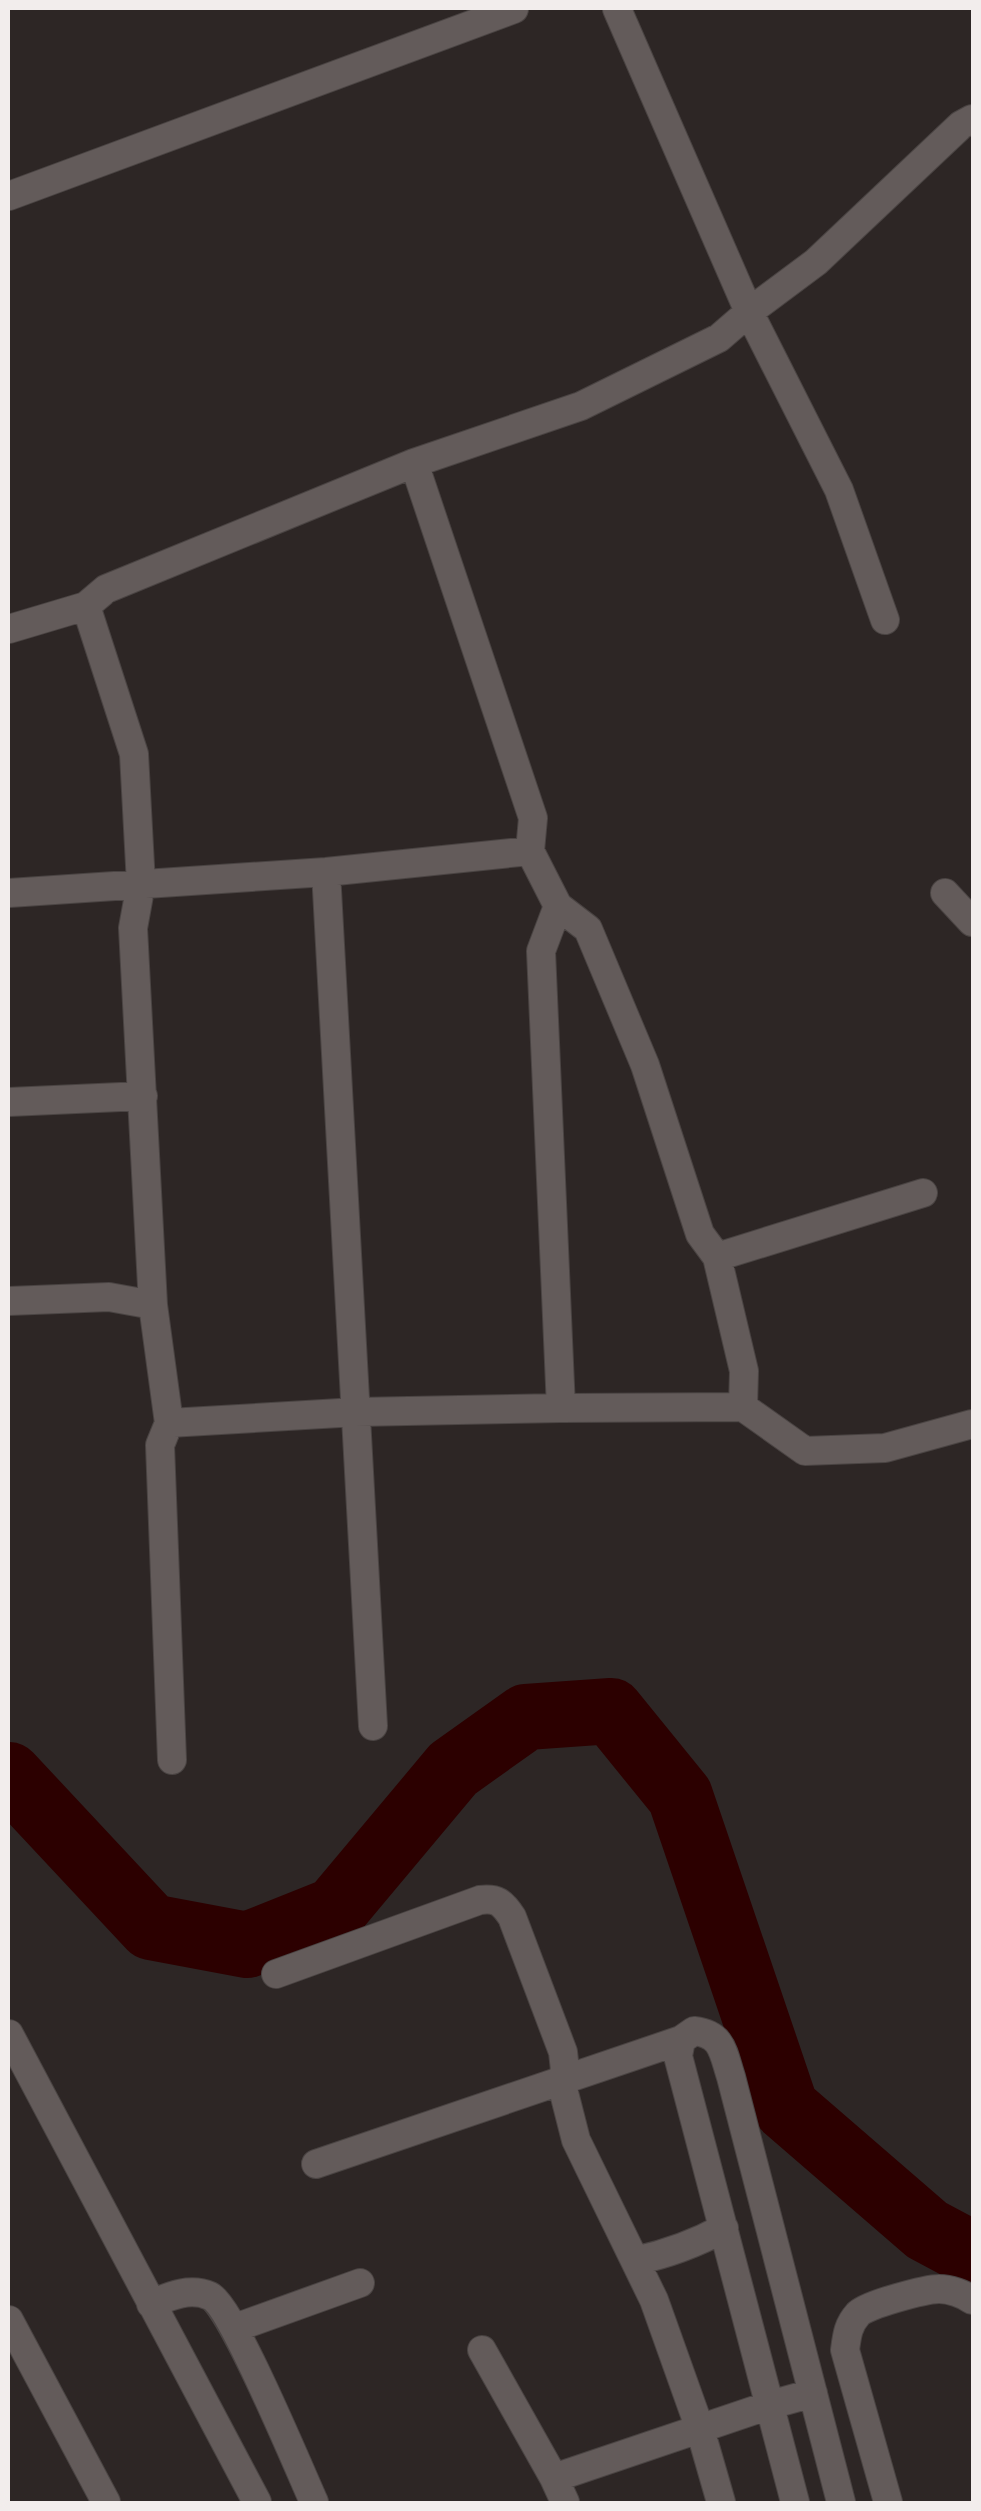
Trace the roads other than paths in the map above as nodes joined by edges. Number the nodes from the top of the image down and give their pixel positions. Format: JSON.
{"nodes":[{"id":1,"x":514,"y":9,"type":"edge"},
{"id":2,"x":617,"y":9,"type":"edge"},
{"id":3,"x":972,"y":119,"type":"edge"},
{"id":4,"x":9,"y":196,"type":"edge"},
{"id":5,"x":750,"y":312,"type":"junction"},
{"id":6,"x":414,"y":463,"type":"junction"},
{"id":7,"x":86,"y":606,"type":"junction"},
{"id":8,"x":884,"y":620,"type":"dead end"},
{"id":9,"x":9,"y":629,"type":"edge"},
{"id":10,"x":530,"y":851,"type":"junction"},
{"id":11,"x":326,"y":872,"type":"junction"},
{"id":12,"x":141,"y":884,"type":"junction"},
{"id":13,"x":9,"y":893,"type":"edge"},
{"id":14,"x":945,"y":893,"type":"dead end"},
{"id":15,"x":558,"y":906,"type":"junction"},
{"id":16,"x":972,"y":922,"type":"edge"},
{"id":17,"x":143,"y":1096,"type":"junction"},
{"id":18,"x":9,"y":1102,"type":"edge"},
{"id":19,"x":924,"y":1193,"type":"dead end"},
{"id":20,"x":717,"y":1257,"type":"junction"},
{"id":21,"x":9,"y":1301,"type":"edge"},
{"id":22,"x":153,"y":1305,"type":"junction"},
{"id":23,"x":743,"y":1407,"type":"junction"},
{"id":24,"x":561,"y":1408,"type":"junction"},
{"id":25,"x":358,"y":1412,"type":"junction"},
{"id":26,"x":169,"y":1423,"type":"junction"},
{"id":27,"x":972,"y":1424,"type":"edge"},
{"id":28,"x":373,"y":1726,"type":"dead end"},
{"id":29,"x":172,"y":1760,"type":"dead end"},
{"id":30,"x":276,"y":1974,"type":"dead end"},
{"id":31,"x":9,"y":2034,"type":"edge"},
{"id":32,"x":681,"y":2040,"type":"junction"},
{"id":33,"x":18,"y":2074,"type":"edge"},
{"id":34,"x":561,"y":2081,"type":"junction"},
{"id":35,"x":316,"y":2164,"type":"dead end"},
{"id":36,"x":724,"y":2228,"type":"junction"},
{"id":37,"x":635,"y":2261,"type":"junction"},
{"id":38,"x":360,"y":2283,"type":"dead end"},
{"id":39,"x":972,"y":2300,"type":"edge"},
{"id":40,"x":151,"y":2304,"type":"junction"},
{"id":41,"x":9,"y":2320,"type":"edge"},
{"id":42,"x":235,"y":2328,"type":"junction"},
{"id":43,"x":482,"y":2350,"type":"dead end"},
{"id":44,"x":813,"y":2392,"type":"junction"},
{"id":45,"x":770,"y":2405,"type":"junction"},
{"id":46,"x":700,"y":2429,"type":"junction"},
{"id":47,"x":554,"y":2478,"type":"junction"},
{"id":48,"x":106,"y":2502,"type":"edge"},
{"id":49,"x":257,"y":2502,"type":"edge"},
{"id":50,"x":314,"y":2502,"type":"edge"},
{"id":51,"x":565,"y":2502,"type":"edge"},
{"id":52,"x":721,"y":2502,"type":"edge"},
{"id":53,"x":795,"y":2502,"type":"edge"},
{"id":54,"x":841,"y":2502,"type":"edge"},
{"id":55,"x":888,"y":2502,"type":"edge"}],
"edges":[{"from":1,"to":4,"type":"street"},
{"from":2,"to":5,"type":"street"},
{"from":3,"to":5,"type":"street"},
{"from":5,"to":6,"type":"street"},
{"from":5,"to":8,"type":"street"},
{"from":6,"to":7,"type":"street"},
{"from":6,"to":10,"type":"street"},
{"from":7,"to":9,"type":"street"},
{"from":7,"to":12,"type":"street"},
{"from":10,"to":11,"type":"street"},
{"from":10,"to":15,"type":"street"},
{"from":11,"to":12,"type":"street"},
{"from":11,"to":25,"type":"street"},
{"from":12,"to":13,"type":"street"},
{"from":12,"to":17,"type":"street"},
{"from":14,"to":16,"type":"street"},
{"from":15,"to":20,"type":"street"},
{"from":15,"to":24,"type":"street"},
{"from":17,"to":18,"type":"street"},
{"from":17,"to":22,"type":"street"},
{"from":19,"to":20,"type":"street"},
{"from":20,"to":23,"type":"street"},
{"from":21,"to":22,"type":"street"},
{"from":22,"to":26,"type":"street"},
{"from":23,"to":24,"type":"street"},
{"from":23,"to":27,"type":"street"},
{"from":24,"to":25,"type":"street"},
{"from":25,"to":26,"type":"street"},
{"from":25,"to":28,"type":"street"},
{"from":26,"to":29,"type":"street"},
{"from":30,"to":34,"type":"street"},
{"from":31,"to":33,"type":"street"},
{"from":32,"to":34,"type":"street"},
{"from":32,"to":36,"type":"street"},
{"from":32,"to":44,"type":"street"},
{"from":33,"to":40,"type":"street"},
{"from":34,"to":35,"type":"street"},
{"from":34,"to":37,"type":"street"},
{"from":36,"to":37,"type":"street"},
{"from":36,"to":45,"type":"street"},
{"from":37,"to":46,"type":"street"},
{"from":38,"to":42,"type":"street"},
{"from":39,"to":55,"type":"street"},
{"from":40,"to":42,"type":"street"},
{"from":40,"to":49,"type":"street"},
{"from":41,"to":48,"type":"street"},
{"from":42,"to":50,"type":"street"},
{"from":43,"to":47,"type":"street"},
{"from":44,"to":45,"type":"street"},
{"from":44,"to":54,"type":"street"},
{"from":45,"to":46,"type":"street"},
{"from":45,"to":53,"type":"street"},
{"from":46,"to":47,"type":"street"},
{"from":46,"to":52,"type":"street"},
{"from":47,"to":51,"type":"street"}]}
